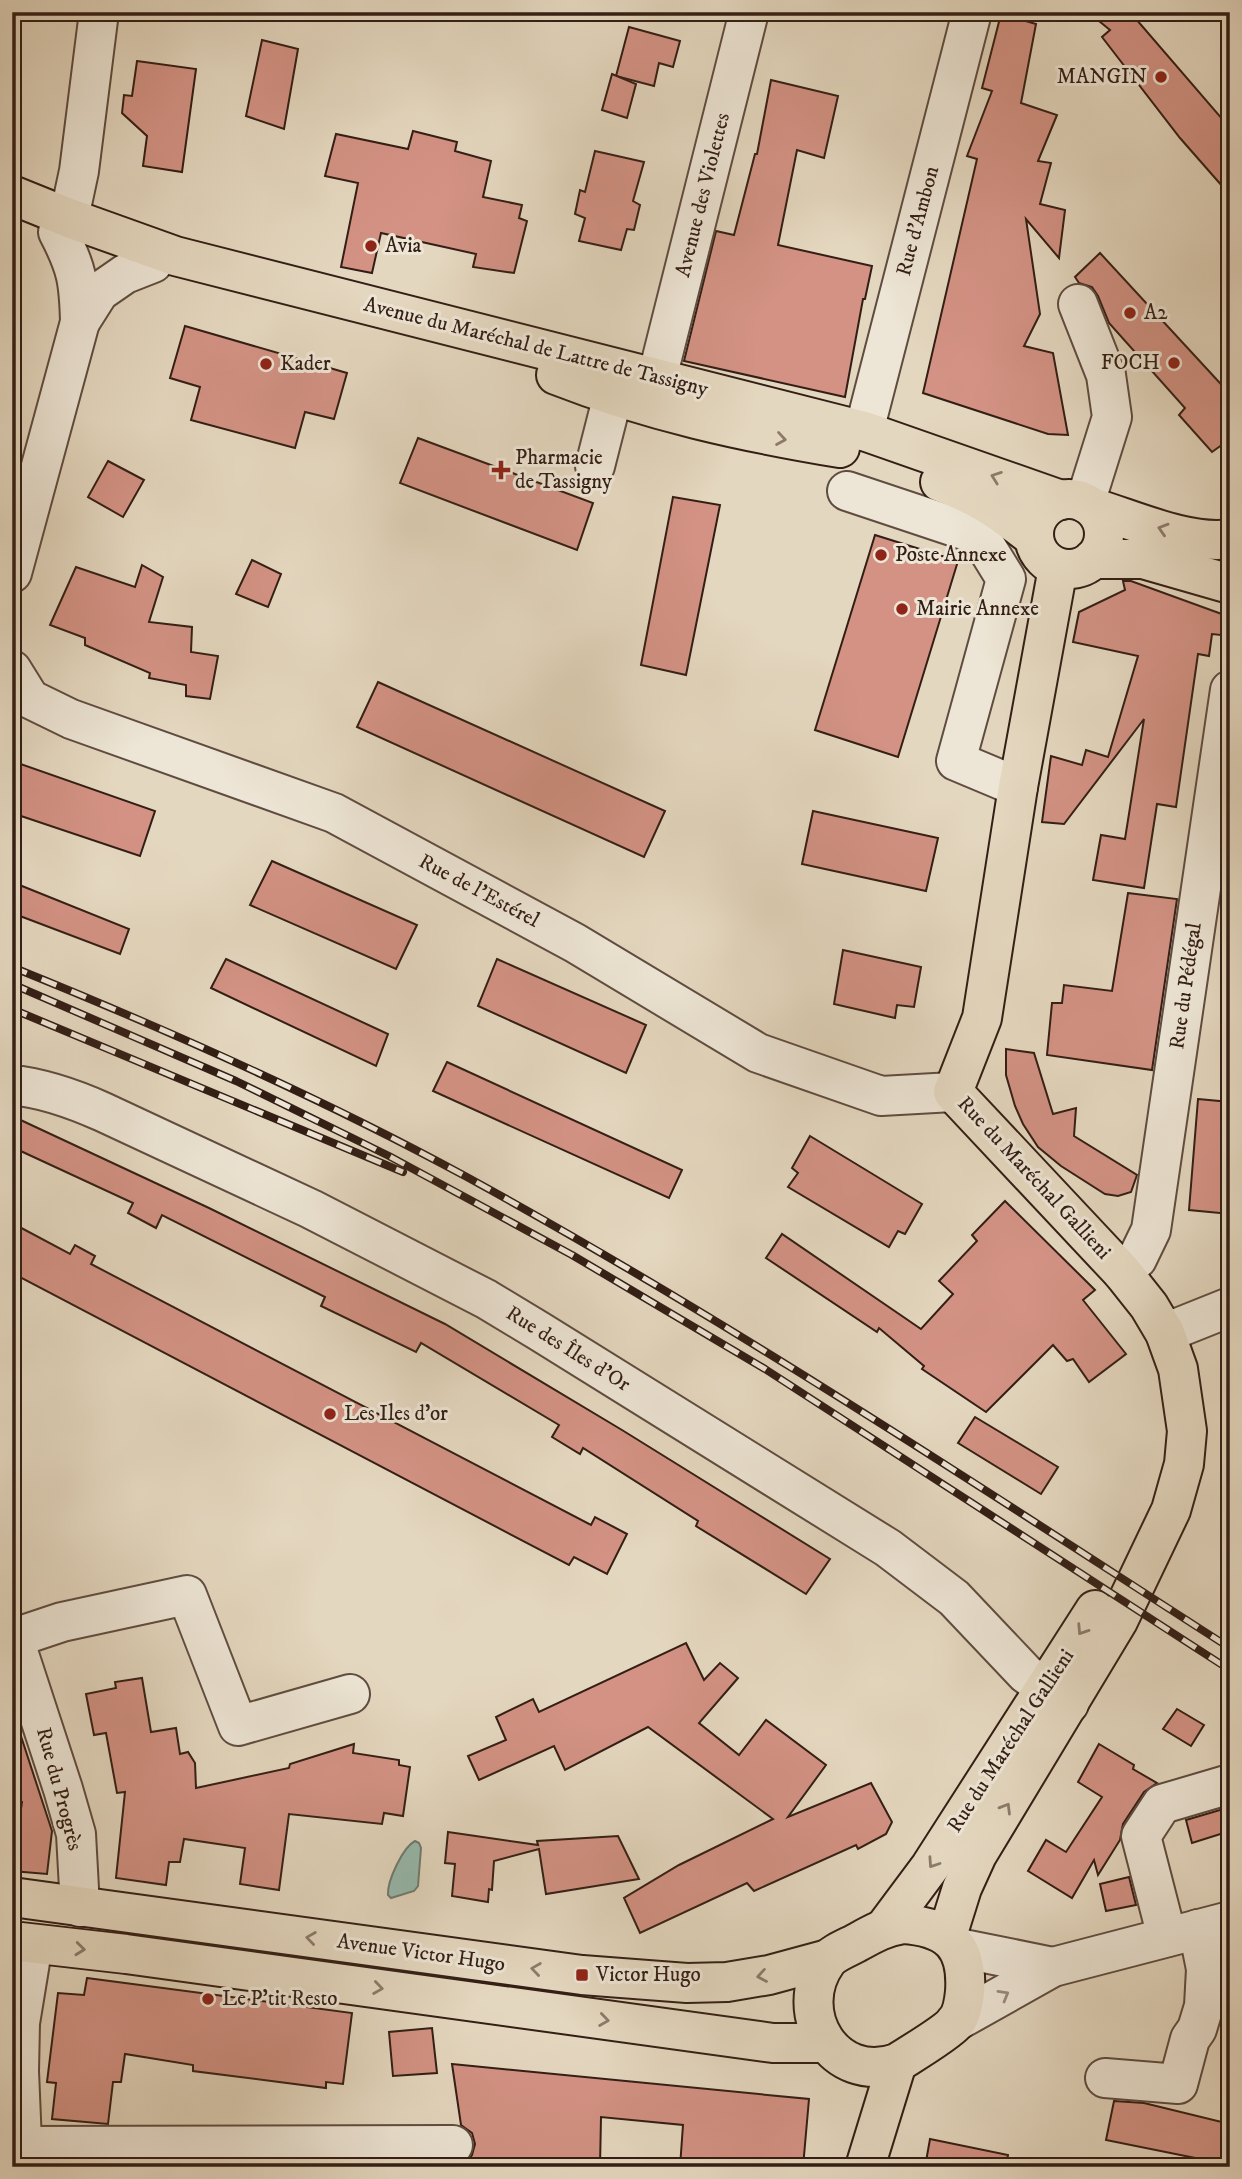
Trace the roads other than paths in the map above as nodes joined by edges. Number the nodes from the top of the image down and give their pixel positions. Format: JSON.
{"nodes":[{"id":1,"x":99,"y":12,"type":"edge"},
{"id":2,"x":749,"y":12,"type":"edge"},
{"id":3,"x":972,"y":12,"type":"edge"},
{"id":4,"x":12,"y":195,"type":"edge"},
{"id":5,"x":12,"y":211,"type":"edge"},
{"id":6,"x":64,"y":225,"type":"junction"},
{"id":7,"x":153,"y":263,"type":"junction"},
{"id":8,"x":1078,"y":304,"type":"dead end"},
{"id":9,"x":80,"y":322,"type":"junction"},
{"id":10,"x":657,"y":378,"type":"junction"},
{"id":11,"x":617,"y":397,"type":"junction"},
{"id":12,"x":764,"y":406,"type":"junction"},
{"id":13,"x":864,"y":431,"type":"junction"},
{"id":14,"x":595,"y":466,"type":"dead end"},
{"id":15,"x":847,"y":491,"type":"dead end"},
{"id":16,"x":1080,"y":504,"type":"junction"},
{"id":17,"x":1033,"y":537,"type":"junction"},
{"id":18,"x":1230,"y":539,"type":"edge"},
{"id":19,"x":1075,"y":564,"type":"junction"},
{"id":20,"x":12,"y":573,"type":"edge"},
{"id":21,"x":1230,"y":584,"type":"edge"},
{"id":22,"x":12,"y":670,"type":"edge"},
{"id":23,"x":1230,"y":690,"type":"edge"},
{"id":24,"x":1018,"y":787,"type":"junction"},
{"id":25,"x":12,"y":1085,"type":"edge"},
{"id":26,"x":953,"y":1092,"type":"junction"},
{"id":27,"x":1122,"y":1272,"type":"junction"},
{"id":28,"x":1230,"y":1307,"type":"edge"},
{"id":29,"x":1165,"y":1333,"type":"junction"},
{"id":30,"x":13,"y":1636,"type":"edge"},
{"id":31,"x":350,"y":1694,"type":"dead end"},
{"id":32,"x":1057,"y":1696,"type":"junction"},
{"id":33,"x":1230,"y":1784,"type":"edge"},
{"id":34,"x":12,"y":1898,"type":"edge"},
{"id":35,"x":80,"y":1907,"type":"junction"},
{"id":36,"x":886,"y":1926,"type":"junction"},
{"id":37,"x":1198,"y":1929,"type":"edge"},
{"id":38,"x":23,"y":1942,"type":"edge"},
{"id":39,"x":953,"y":1942,"type":"junction"},
{"id":40,"x":828,"y":1959,"type":"junction"},
{"id":41,"x":1053,"y":1967,"type":"junction"},
{"id":42,"x":956,"y":2022,"type":"junction"},
{"id":43,"x":839,"y":2054,"type":"junction"},
{"id":44,"x":897,"y":2063,"type":"junction"},
{"id":45,"x":1105,"y":2077,"type":"dead end"},
{"id":46,"x":453,"y":2145,"type":"dead end"},
{"id":47,"x":19,"y":2153,"type":"edge"},
{"id":48,"x":865,"y":2166,"type":"edge"}],
"edges":[{"from":1,"to":6,"type":"street"},
{"from":2,"to":10,"type":"street","name":"Avenue des Violettes"},
{"from":3,"to":13,"type":"street","name":"Rue d'Ambon"},
{"from":4,"to":6,"type":"main road","name":"Avenue du Maréchal de Lattre de Tassigny"},
{"from":5,"to":6,"type":"main road","name":"Avenue du Maréchal de Lattre de Tassigny"},
{"from":6,"to":7,"type":"main road","name":"Avenue du Maréchal de Lattre de Tassigny"},
{"from":6,"to":9,"type":"street"},
{"from":6,"to":10,"type":"main road","name":"Avenue du Maréchal de Lattre de Tassigny"},
{"from":7,"to":9,"type":"street"},
{"from":7,"to":11,"type":"main road","name":"Avenue du Maréchal de Lattre de Tassigny"},
{"from":8,"to":16,"type":"street"},
{"from":9,"to":20,"type":"street"},
{"from":10,"to":12,"type":"main road","name":"Avenue du Maréchal de Lattre de Tassigny"},
{"from":11,"to":12,"type":"street"},
{"from":11,"to":14,"type":"street"},
{"from":11,"to":17,"type":"main road","name":"Avenue du Maréchal de Lattre de Tassigny","one_way":true},
{"from":12,"to":13,"type":"main road","name":"Avenue du Maréchal de Lattre de Tassigny"},
{"from":16,"to":13,"type":"main road","name":"Avenue du Maréchal de Lattre de Tassigny","one_way":true},
{"from":15,"to":24,"type":"street"},
{"from":16,"to":17,"type":"main road"},
{"from":18,"to":16,"type":"main road","name":"Avenue du Maréchal de Lattre de Tassigny","one_way":true},
{"from":16,"to":19,"type":"main road"},
{"from":17,"to":19,"type":"main road"},
{"from":19,"to":21,"type":"main road"},
{"from":19,"to":24,"type":"main road","name":"Rue du Maréchal Gallieni"},
{"from":22,"to":26,"type":"street","name":"Rue de l'Estérel"},
{"from":23,"to":27,"type":"street","name":"Rue du Pédégal"},
{"from":24,"to":26,"type":"main road","name":"Rue du Maréchal Gallieni"},
{"from":25,"to":32,"type":"street","name":"Rue des Îles d'Or"},
{"from":26,"to":27,"type":"main road","name":"Rue du Maréchal Gallieni"},
{"from":27,"to":29,"type":"main road","name":"Rue du Maréchal Gallieni"},
{"from":28,"to":29,"type":"street"},
{"from":29,"to":32,"type":"main road","name":"Rue du Maréchal Gallieni"},
{"from":30,"to":31,"type":"street"},
{"from":30,"to":35,"type":"street","name":"Rue du Progrès"},
{"from":32,"to":36,"type":"main road","name":"Rue du Maréchal Gallieni","one_way":true},
{"from":39,"to":32,"type":"main road","name":"Rue du Maréchal Gallieni","one_way":true},
{"from":33,"to":37,"type":"street"},
{"from":34,"to":35,"type":"main road","name":"Avenue Victor Hugo"},
{"from":40,"to":35,"type":"main road","name":"Avenue Victor Hugo","one_way":true},
{"from":36,"to":39,"type":"main road"},
{"from":36,"to":40,"type":"main road"},
{"from":37,"to":41,"type":"street"},
{"from":37,"to":45,"type":"street"},
{"from":38,"to":43,"type":"main road","name":"Avenue Victor Hugo","one_way":true},
{"from":38,"to":47,"type":"street"},
{"from":39,"to":41,"type":"street"},
{"from":39,"to":42,"type":"main road"},
{"from":40,"to":43,"type":"main road"},
{"from":42,"to":41,"type":"street","one_way":true},
{"from":42,"to":44,"type":"main road"},
{"from":43,"to":44,"type":"main road"},
{"from":43,"to":48,"type":"main road"},
{"from":44,"to":48,"type":"main road"},
{"from":46,"to":47,"type":"street"}]}
